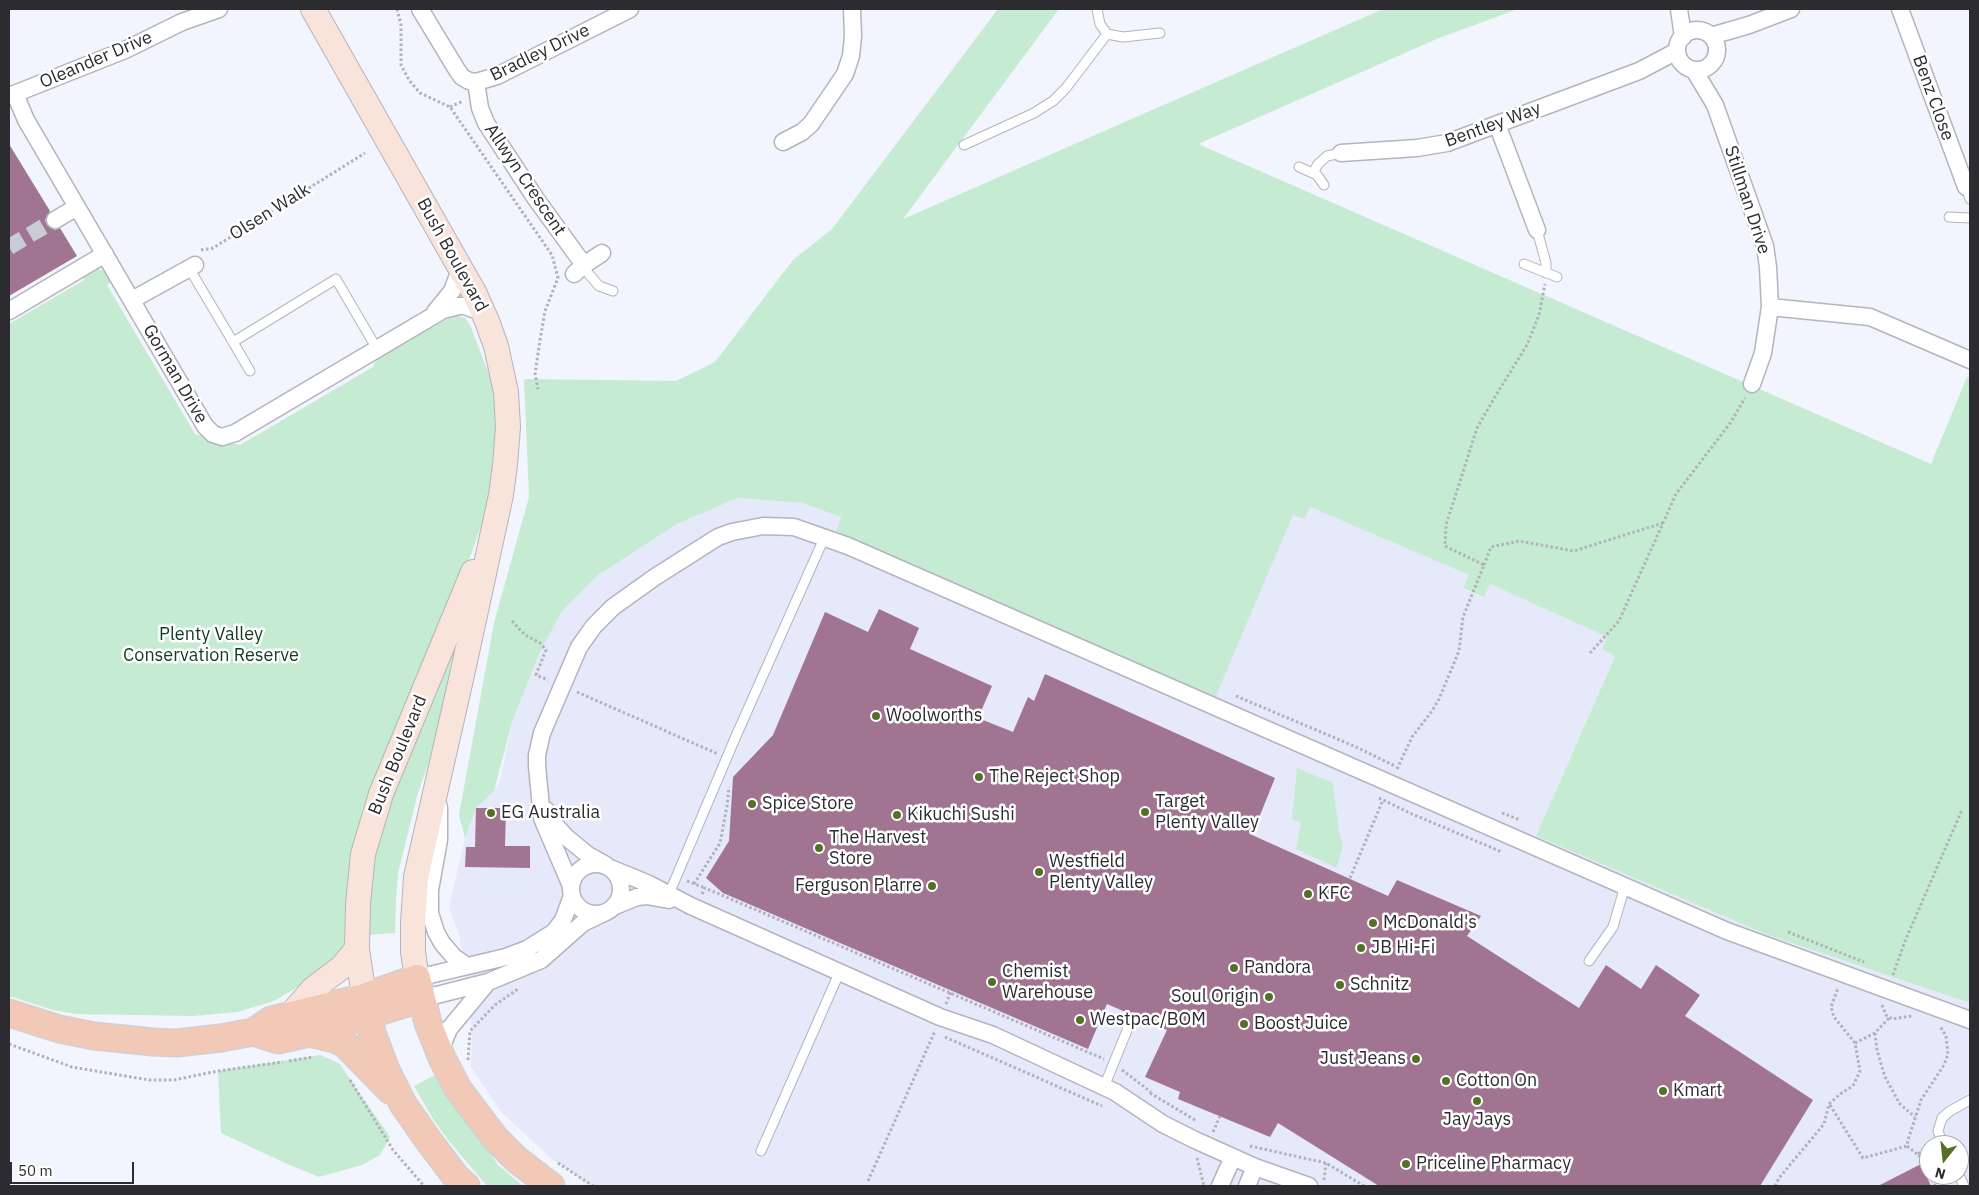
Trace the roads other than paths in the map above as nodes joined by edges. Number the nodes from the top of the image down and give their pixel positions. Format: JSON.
{"nodes":[{"id":1,"x":197,"y":9,"type":"edge"},
{"id":2,"x":218,"y":9,"type":"edge"},
{"id":3,"x":313,"y":9,"type":"edge"},
{"id":4,"x":420,"y":9,"type":"edge"},
{"id":5,"x":630,"y":9,"type":"edge"},
{"id":6,"x":852,"y":9,"type":"edge"},
{"id":7,"x":1097,"y":9,"type":"edge"},
{"id":8,"x":1679,"y":9,"type":"edge"},
{"id":9,"x":1684,"y":9,"type":"edge"},
{"id":10,"x":1791,"y":9,"type":"edge"},
{"id":11,"x":1900,"y":9,"type":"edge"},
{"id":12,"x":182,"y":22,"type":"junction"},
{"id":13,"x":1160,"y":33,"type":"dead end"},
{"id":14,"x":1107,"y":34,"type":"junction"},
{"id":15,"x":1697,"y":51,"type":"junction"},
{"id":16,"x":476,"y":82,"type":"junction"},
{"id":17,"x":12,"y":95,"type":"edge"},
{"id":18,"x":1497,"y":124,"type":"junction"},
{"id":19,"x":783,"y":142,"type":"dead end"},
{"id":20,"x":964,"y":145,"type":"dead end"},
{"id":21,"x":1341,"y":153,"type":"joint"},
{"id":22,"x":1299,"y":167,"type":"dead end"},
{"id":23,"x":1313,"y":173,"type":"junction"},
{"id":24,"x":1324,"y":185,"type":"dead end"},
{"id":25,"x":1968,"y":193,"type":"edge"},
{"id":26,"x":77,"y":207,"type":"junction"},
{"id":27,"x":1970,"y":216,"type":"edge"},
{"id":28,"x":1950,"y":217,"type":"dead end"},
{"id":29,"x":55,"y":220,"type":"tunnel mouth"},
{"id":30,"x":1537,"y":230,"type":"joint"},
{"id":31,"x":602,"y":253,"type":"dead end"},
{"id":32,"x":104,"y":254,"type":"junction"},
{"id":33,"x":1524,"y":264,"type":"dead end"},
{"id":34,"x":192,"y":266,"type":"joint"},
{"id":35,"x":461,"y":267,"type":"junction"},
{"id":36,"x":580,"y":268,"type":"junction"},
{"id":37,"x":1546,"y":272,"type":"junction"},
{"id":38,"x":1557,"y":277,"type":"dead end"},
{"id":39,"x":613,"y":291,"type":"dead end"},
{"id":40,"x":132,"y":300,"type":"junction"},
{"id":41,"x":1770,"y":308,"type":"junction"},
{"id":42,"x":9,"y":312,"type":"edge"},
{"id":43,"x":432,"y":316,"type":"junction"},
{"id":44,"x":487,"y":321,"type":"junction"},
{"id":45,"x":233,"y":342,"type":"junction"},
{"id":46,"x":377,"y":349,"type":"junction"},
{"id":47,"x":1970,"y":360,"type":"edge"},
{"id":48,"x":250,"y":371,"type":"dead end"},
{"id":49,"x":1752,"y":384,"type":"road end"},
{"id":50,"x":493,"y":525,"type":"junction"},
{"id":51,"x":826,"y":536,"type":"junction"},
{"id":52,"x":440,"y":775,"type":"junction"},
{"id":53,"x":538,"y":786,"type":"junction"},
{"id":54,"x":608,"y":867,"type":"junction"},
{"id":55,"x":1625,"y":886,"type":"junction"},
{"id":56,"x":571,"y":891,"type":"junction"},
{"id":57,"x":669,"y":894,"type":"junction"},
{"id":58,"x":694,"y":907,"type":"junction"},
{"id":59,"x":610,"y":909,"type":"junction"},
{"id":60,"x":357,"y":949,"type":"junction"},
{"id":61,"x":1588,"y":961,"type":"dead end"},
{"id":62,"x":467,"y":966,"type":"junction"},
{"id":63,"x":840,"y":971,"type":"junction"},
{"id":64,"x":488,"y":982,"type":"junction"},
{"id":65,"x":419,"y":988,"type":"junction"},
{"id":66,"x":366,"y":1006,"type":"junction"},
{"id":67,"x":292,"y":1014,"type":"junction"},
{"id":68,"x":11,"y":1020,"type":"edge"},
{"id":69,"x":1970,"y":1020,"type":"edge"},
{"id":70,"x":1130,"y":1023,"type":"dead end"},
{"id":71,"x":253,"y":1032,"type":"junction"},
{"id":72,"x":315,"y":1044,"type":"junction"},
{"id":73,"x":442,"y":1058,"type":"junction"},
{"id":74,"x":1104,"y":1087,"type":"junction"},
{"id":75,"x":1970,"y":1100,"type":"edge"},
{"id":76,"x":403,"y":1104,"type":"junction"},
{"id":77,"x":1939,"y":1135,"type":"edge"},
{"id":78,"x":761,"y":1151,"type":"dead end"},
{"id":79,"x":1232,"y":1157,"type":"junction"},
{"id":80,"x":1255,"y":1166,"type":"junction"},
{"id":81,"x":466,"y":1186,"type":"edge"},
{"id":82,"x":551,"y":1186,"type":"edge"},
{"id":83,"x":1220,"y":1186,"type":"edge"},
{"id":84,"x":1246,"y":1186,"type":"edge"},
{"id":85,"x":1309,"y":1186,"type":"edge"}],
"edges":[{"from":1,"to":12,"type":"street","name":"Oleander Drive"},
{"from":2,"to":12,"type":"street","name":"Oleander Drive"},
{"from":3,"to":35,"type":"main road","name":"Bush Boulevard"},
{"from":4,"to":16,"type":"street"},
{"from":5,"to":16,"type":"street","name":"Bradley Drive"},
{"from":6,"to":19,"type":"street"},
{"from":7,"to":14,"type":"lane"},
{"from":8,"to":15,"type":"street","name":"Stillman Drive"},
{"from":9,"to":15,"type":"street","name":"Stillman Drive"},
{"from":10,"to":15,"type":"street","name":"Bentley Way"},
{"from":11,"to":25,"type":"street","name":"Benz Close"},
{"from":12,"to":17,"type":"street","name":"Oleander Drive"},
{"from":13,"to":14,"type":"lane"},
{"from":14,"to":20,"type":"lane"},
{"from":15,"to":18,"type":"street","name":"Bentley Way"},
{"from":15,"to":41,"type":"street","name":"Stillman Drive"},
{"from":16,"to":36,"type":"street","name":"Allwyn Crescent"},
{"from":17,"to":26,"type":"street","name":"Gorman Drive"},
{"from":18,"to":21,"type":"street","name":"Bentley Way"},
{"from":18,"to":30,"type":"street"},
{"from":21,"to":23,"type":"lane"},
{"from":22,"to":23,"type":"lane"},
{"from":23,"to":24,"type":"lane"},
{"from":26,"to":29,"type":"street"},
{"from":26,"to":32,"type":"street","name":"Gorman Drive"},
{"from":27,"to":28,"type":"lane"},
{"from":30,"to":37,"type":"lane"},
{"from":31,"to":36,"type":"street"},
{"from":32,"to":40,"type":"street","name":"Gorman Drive"},
{"from":32,"to":42,"type":"street"},
{"from":33,"to":37,"type":"lane"},
{"from":34,"to":40,"type":"street"},
{"from":34,"to":45,"type":"lane"},
{"from":35,"to":43,"type":"street"},
{"from":35,"to":44,"type":"main road","name":"Bush Boulevard"},
{"from":36,"to":39,"type":"lane"},
{"from":37,"to":38,"type":"lane"},
{"from":40,"to":46,"type":"street","name":"Gorman Drive"},
{"from":41,"to":47,"type":"street"},
{"from":41,"to":49,"type":"street","name":"Stillman Drive"},
{"from":43,"to":44,"type":"street"},
{"from":43,"to":46,"type":"street","name":"Gorman Drive"},
{"from":44,"to":50,"type":"main road","name":"Bush Boulevard"},
{"from":45,"to":46,"type":"lane"},
{"from":45,"to":48,"type":"lane"},
{"from":50,"to":52,"type":"main road","name":"Bush Boulevard"},
{"from":50,"to":60,"type":"main road","name":"Bush Boulevard"},
{"from":51,"to":53,"type":"street"},
{"from":51,"to":55,"type":"street"},
{"from":51,"to":57,"type":"lane"},
{"from":52,"to":62,"type":"street"},
{"from":52,"to":65,"type":"main road","name":"Bush Boulevard"},
{"from":53,"to":54,"type":"street"},
{"from":53,"to":56,"type":"street"},
{"from":54,"to":56,"type":"street"},
{"from":54,"to":57,"type":"street"},
{"from":54,"to":59,"type":"street"},
{"from":55,"to":61,"type":"lane"},
{"from":55,"to":69,"type":"street"},
{"from":56,"to":59,"type":"street"},
{"from":56,"to":62,"type":"street"},
{"from":57,"to":58,"type":"street"},
{"from":58,"to":59,"type":"street"},
{"from":58,"to":63,"type":"street"},
{"from":59,"to":64,"type":"street"},
{"from":60,"to":66,"type":"main road","name":"Bush Boulevard"},
{"from":60,"to":67,"type":"main road"},
{"from":62,"to":65,"type":"street"},
{"from":63,"to":74,"type":"street"},
{"from":63,"to":78,"type":"lane"},
{"from":64,"to":65,"type":"street"},
{"from":64,"to":73,"type":"street"},
{"from":65,"to":66,"type":"main road"},
{"from":65,"to":73,"type":"main road"},
{"from":66,"to":67,"type":"main road"},
{"from":66,"to":72,"type":"main road"},
{"from":66,"to":76,"type":"main road"},
{"from":67,"to":71,"type":"main road"},
{"from":68,"to":71,"type":"main road"},
{"from":70,"to":74,"type":"lane"},
{"from":71,"to":72,"type":"main road"},
{"from":72,"to":76,"type":"main road"},
{"from":73,"to":82,"type":"main road"},
{"from":74,"to":79,"type":"street"},
{"from":75,"to":77,"type":"lane"},
{"from":76,"to":81,"type":"main road"},
{"from":79,"to":80,"type":"street"},
{"from":79,"to":83,"type":"street"},
{"from":80,"to":84,"type":"street"},
{"from":80,"to":85,"type":"street"}]}
